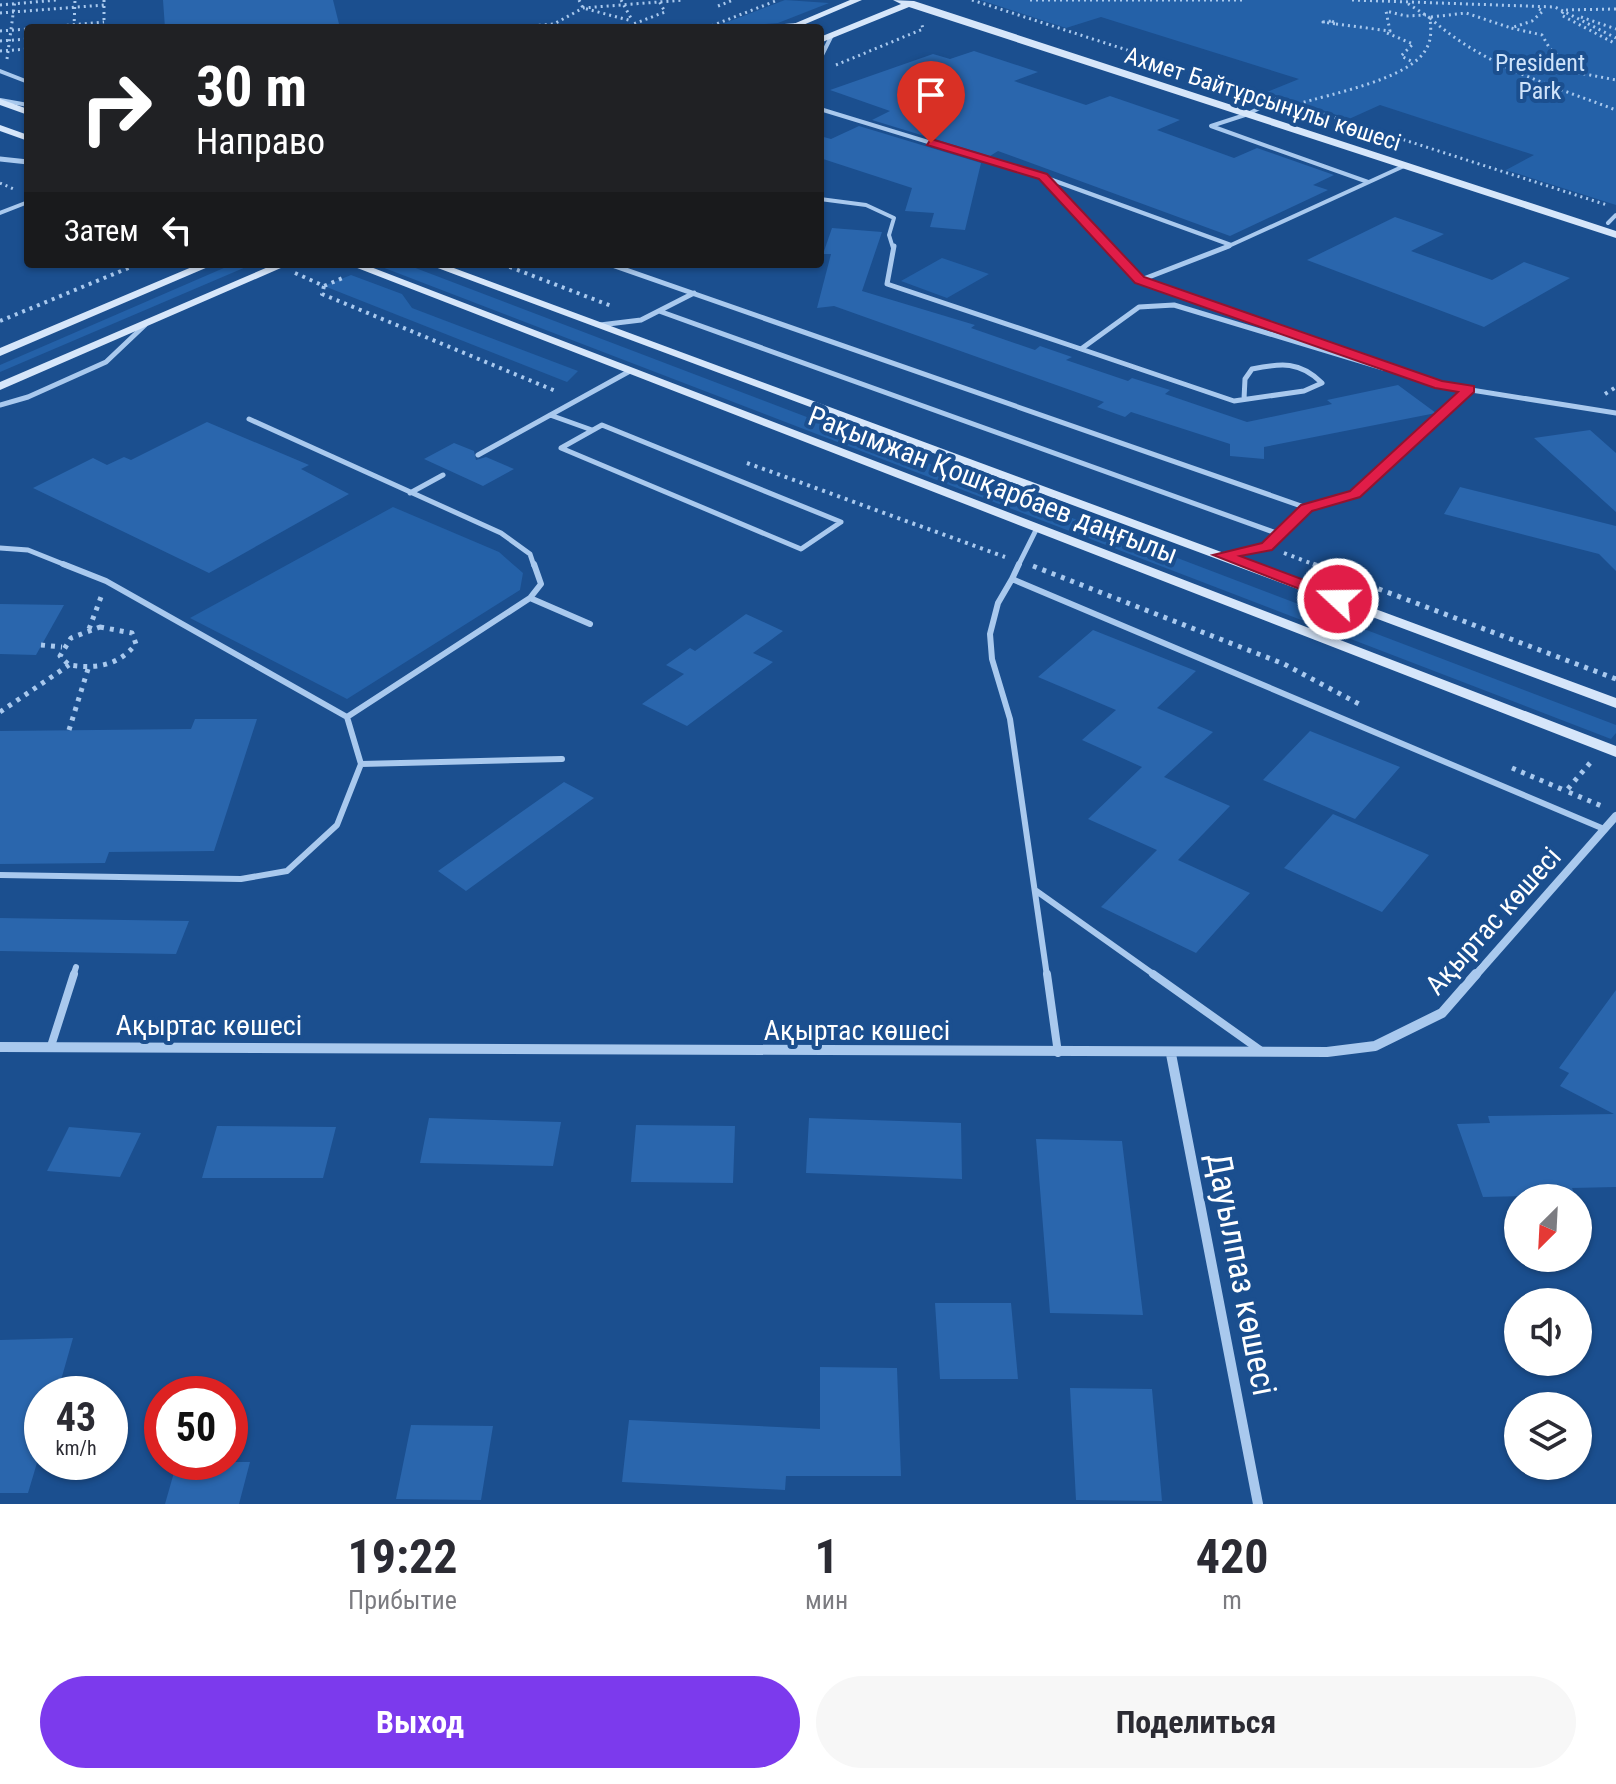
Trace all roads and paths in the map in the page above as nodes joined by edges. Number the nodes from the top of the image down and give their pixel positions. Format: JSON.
{"nodes":[{"id":1,"x":57,"y":0,"type":"edge"},
{"id":2,"x":75,"y":0,"type":"edge"},
{"id":3,"x":579,"y":0,"type":"edge"},
{"id":4,"x":621,"y":0,"type":"edge"},
{"id":5,"x":684,"y":0,"type":"edge"},
{"id":6,"x":733,"y":0,"type":"edge"},
{"id":7,"x":778,"y":0,"type":"edge"},
{"id":8,"x":858,"y":0,"type":"edge"},
{"id":9,"x":897,"y":0,"type":"edge"},
{"id":10,"x":927,"y":0,"type":"edge"},
{"id":11,"x":1030,"y":0,"type":"edge"},
{"id":12,"x":1243,"y":0,"type":"edge"},
{"id":13,"x":1352,"y":0,"type":"edge"},
{"id":14,"x":1428,"y":0,"type":"edge"},
{"id":15,"x":1548,"y":0,"type":"edge"},
{"id":16,"x":660,"y":1,"type":"edge"},
{"id":17,"x":1404,"y":1,"type":"edge"},
{"id":18,"x":15,"y":2,"type":"edge"},
{"id":19,"x":104,"y":2,"type":"edge"},
{"id":20,"x":913,"y":2,"type":"edge"},
{"id":21,"x":0,"y":5,"type":"edge"},
{"id":22,"x":624,"y":5,"type":"junction"},
{"id":23,"x":1442,"y":5,"type":"junction"},
{"id":24,"x":718,"y":6,"type":"dead end"},
{"id":25,"x":75,"y":7,"type":"junction"},
{"id":26,"x":1555,"y":7,"type":"junction"},
{"id":27,"x":583,"y":8,"type":"junction"},
{"id":28,"x":1538,"y":8,"type":"junction"},
{"id":29,"x":1616,"y":9,"type":"edge"},
{"id":30,"x":1564,"y":10,"type":"junction"},
{"id":31,"x":13,"y":12,"type":"junction"},
{"id":32,"x":0,"y":13,"type":"edge"},
{"id":33,"x":1573,"y":15,"type":"junction"},
{"id":34,"x":1428,"y":16,"type":"junction"},
{"id":35,"x":920,"y":20,"type":"dead end"},
{"id":36,"x":104,"y":22,"type":"joint"},
{"id":37,"x":631,"y":23,"type":"junction"},
{"id":38,"x":74,"y":24,"type":"edge"},
{"id":39,"x":89,"y":24,"type":"edge"},
{"id":40,"x":554,"y":24,"type":"edge"},
{"id":41,"x":625,"y":24,"type":"edge"},
{"id":42,"x":716,"y":24,"type":"edge"},
{"id":43,"x":799,"y":24,"type":"edge"},
{"id":44,"x":1336,"y":24,"type":"dead end"},
{"id":45,"x":1511,"y":28,"type":"junction"},
{"id":46,"x":24,"y":29,"type":"edge"},
{"id":47,"x":1616,"y":29,"type":"edge"},
{"id":48,"x":11,"y":30,"type":"junction"},
{"id":49,"x":0,"y":31,"type":"edge"},
{"id":50,"x":1383,"y":31,"type":"junction"},
{"id":51,"x":832,"y":35,"type":"junction"},
{"id":52,"x":824,"y":38,"type":"edge"},
{"id":53,"x":1616,"y":38,"type":"edge"},
{"id":54,"x":24,"y":39,"type":"edge"},
{"id":55,"x":10,"y":40,"type":"junction"},
{"id":56,"x":0,"y":41,"type":"edge"},
{"id":57,"x":1616,"y":44,"type":"edge"},
{"id":58,"x":24,"y":49,"type":"edge"},
{"id":59,"x":0,"y":51,"type":"edge"},
{"id":60,"x":8,"y":51,"type":"junction"},
{"id":61,"x":824,"y":51,"type":"edge"},
{"id":62,"x":7,"y":60,"type":"dead end"},
{"id":63,"x":1413,"y":62,"type":"junction"},
{"id":64,"x":835,"y":65,"type":"dead end"},
{"id":65,"x":0,"y":71,"type":"edge"},
{"id":66,"x":24,"y":80,"type":"edge"},
{"id":67,"x":1616,"y":80,"type":"edge"},
{"id":68,"x":1277,"y":99,"type":"dead end"},
{"id":69,"x":0,"y":101,"type":"edge"},
{"id":70,"x":24,"y":104,"type":"edge"},
{"id":71,"x":1297,"y":105,"type":"dead end"},
{"id":72,"x":24,"y":110,"type":"edge"},
{"id":73,"x":824,"y":110,"type":"edge"},
{"id":74,"x":1616,"y":110,"type":"edge"},
{"id":75,"x":1252,"y":112,"type":"junction"},
{"id":76,"x":0,"y":128,"type":"edge"},
{"id":77,"x":24,"y":137,"type":"edge"},
{"id":78,"x":0,"y":159,"type":"edge"},
{"id":79,"x":24,"y":162,"type":"edge"},
{"id":80,"x":1404,"y":166,"type":"junction"},
{"id":81,"x":1043,"y":177,"type":"junction"},
{"id":82,"x":1368,"y":182,"type":"junction"},
{"id":83,"x":824,"y":200,"type":"edge"},
{"id":84,"x":24,"y":204,"type":"edge"},
{"id":85,"x":0,"y":213,"type":"edge"},
{"id":86,"x":1613,"y":221,"type":"edge"},
{"id":87,"x":1616,"y":235,"type":"edge"},
{"id":88,"x":1231,"y":245,"type":"junction"},
{"id":89,"x":128,"y":268,"type":"edge"},
{"id":90,"x":200,"y":268,"type":"edge"},
{"id":91,"x":287,"y":268,"type":"edge"},
{"id":92,"x":444,"y":268,"type":"edge"},
{"id":93,"x":621,"y":268,"type":"edge"},
{"id":94,"x":352,"y":269,"type":"edge"},
{"id":95,"x":1140,"y":280,"type":"junction"},
{"id":96,"x":324,"y":286,"type":"junction"},
{"id":97,"x":694,"y":293,"type":"junction"},
{"id":98,"x":659,"y":311,"type":"junction"},
{"id":99,"x":0,"y":321,"type":"edge"},
{"id":100,"x":147,"y":323,"type":"junction"},
{"id":101,"x":599,"y":325,"type":"junction"},
{"id":102,"x":1081,"y":349,"type":"junction"},
{"id":103,"x":0,"y":352,"type":"edge"},
{"id":104,"x":630,"y":371,"type":"junction"},
{"id":105,"x":1440,"y":385,"type":"junction"},
{"id":106,"x":0,"y":386,"type":"edge"},
{"id":107,"x":1469,"y":389,"type":"junction"},
{"id":108,"x":1244,"y":399,"type":"junction"},
{"id":109,"x":578,"y":400,"type":"junction"},
{"id":110,"x":0,"y":405,"type":"edge"},
{"id":111,"x":1616,"y":413,"type":"edge"},
{"id":112,"x":550,"y":415,"type":"junction"},
{"id":113,"x":249,"y":419,"type":"dead end"},
{"id":114,"x":592,"y":430,"type":"junction"},
{"id":115,"x":478,"y":455,"type":"dead end"},
{"id":116,"x":737,"y":459,"type":"dead end"},
{"id":117,"x":443,"y":475,"type":"dead end"},
{"id":118,"x":410,"y":493,"type":"junction"},
{"id":119,"x":1307,"y":508,"type":"junction"},
{"id":120,"x":1037,"y":528,"type":"junction"},
{"id":121,"x":1279,"y":534,"type":"junction"},
{"id":122,"x":0,"y":548,"type":"edge"},
{"id":123,"x":1221,"y":555,"type":"junction"},
{"id":124,"x":1019,"y":562,"type":"junction"},
{"id":125,"x":1012,"y":579,"type":"junction"},
{"id":126,"x":106,"y":581,"type":"junction"},
{"id":127,"x":530,"y":598,"type":"junction"},
{"id":128,"x":590,"y":624,"type":"dead end"},
{"id":129,"x":88,"y":630,"type":"junction"},
{"id":130,"x":41,"y":645,"type":"dead end"},
{"id":131,"x":62,"y":647,"type":"junction"},
{"id":132,"x":69,"y":665,"type":"junction"},
{"id":133,"x":88,"y":669,"type":"junction"},
{"id":134,"x":1616,"y":703,"type":"edge"},
{"id":135,"x":1366,"y":708,"type":"dead end"},
{"id":136,"x":0,"y":712,"type":"edge"},
{"id":137,"x":347,"y":717,"type":"junction"},
{"id":138,"x":69,"y":730,"type":"dead end"},
{"id":139,"x":1616,"y":752,"type":"edge"},
{"id":140,"x":562,"y":759,"type":"dead end"},
{"id":141,"x":1590,"y":763,"type":"dead end"},
{"id":142,"x":361,"y":764,"type":"junction"},
{"id":143,"x":1509,"y":767,"type":"dead end"},
{"id":144,"x":1566,"y":791,"type":"junction"},
{"id":145,"x":1616,"y":814,"type":"edge"},
{"id":146,"x":1604,"y":829,"type":"junction"},
{"id":147,"x":0,"y":875,"type":"edge"},
{"id":148,"x":1035,"y":890,"type":"junction"},
{"id":149,"x":76,"y":967,"type":"dead end"},
{"id":150,"x":51,"y":1046,"type":"junction"},
{"id":151,"x":0,"y":1047,"type":"edge"},
{"id":152,"x":1058,"y":1053,"type":"junction"},
{"id":153,"x":1265,"y":1053,"type":"junction"},
{"id":154,"x":1171,"y":1054,"type":"junction"},
{"id":155,"x":1258,"y":1504,"type":"edge"}],
"edges":[{"from":1,"to":18,"type":"path"},
{"from":2,"to":25,"type":"path"},
{"from":3,"to":27,"type":"path"},
{"from":4,"to":22,"type":"path"},
{"from":5,"to":16,"type":"path"},
{"from":6,"to":24,"type":"path"},
{"from":7,"to":42,"type":"path"},
{"from":8,"to":43,"type":"main road"},
{"from":9,"to":20,"type":"main road","name":"Ахмет Байтұрсынұлы көшесі"},
{"from":10,"to":75,"type":"main road","name":"Ахмет Байтұрсынұлы көшесі"},
{"from":11,"to":12,"type":"path"},
{"from":13,"to":17,"type":"path"},
{"from":14,"to":23,"type":"path"},
{"from":15,"to":26,"type":"path"},
{"from":16,"to":22,"type":"path"},
{"from":16,"to":37,"type":"path"},
{"from":17,"to":23,"type":"path"},
{"from":17,"to":34,"type":"path"},
{"from":18,"to":21,"type":"path"},
{"from":18,"to":31,"type":"path"},
{"from":19,"to":25,"type":"path"},
{"from":19,"to":36,"type":"path"},
{"from":20,"to":51,"type":"main road"},
{"from":20,"to":75,"type":"main road","name":"Ахмет Байтұрсынұлы көшесі"},
{"from":22,"to":27,"type":"path"},
{"from":22,"to":37,"type":"path"},
{"from":23,"to":28,"type":"path"},
{"from":25,"to":31,"type":"path"},
{"from":25,"to":38,"type":"path"},
{"from":26,"to":28,"type":"path"},
{"from":26,"to":30,"type":"path"},
{"from":27,"to":37,"type":"path"},
{"from":27,"to":40,"type":"path"},
{"from":28,"to":45,"type":"path"},
{"from":29,"to":30,"type":"path"},
{"from":30,"to":33,"type":"path"},
{"from":30,"to":57,"type":"path"},
{"from":31,"to":32,"type":"path"},
{"from":31,"to":48,"type":"path"},
{"from":33,"to":47,"type":"path"},
{"from":33,"to":53,"type":"path"},
{"from":34,"to":45,"type":"path"},
{"from":34,"to":50,"type":"path"},
{"from":34,"to":63,"type":"path"},
{"from":34,"to":74,"type":"path"},
{"from":35,"to":64,"type":"path"},
{"from":36,"to":39,"type":"path"},
{"from":37,"to":41,"type":"path"},
{"from":44,"to":50,"type":"path"},
{"from":45,"to":67,"type":"path"},
{"from":46,"to":48,"type":"path"},
{"from":48,"to":49,"type":"path"},
{"from":48,"to":55,"type":"path"},
{"from":50,"to":63,"type":"path"},
{"from":51,"to":52,"type":"main road"},
{"from":51,"to":61,"type":"lane"},
{"from":54,"to":55,"type":"path"},
{"from":55,"to":56,"type":"path"},
{"from":55,"to":60,"type":"path"},
{"from":58,"to":60,"type":"path"},
{"from":59,"to":60,"type":"path"},
{"from":60,"to":62,"type":"path"},
{"from":63,"to":71,"type":"path"},
{"from":65,"to":66,"type":"lane"},
{"from":68,"to":75,"type":"lane"},
{"from":69,"to":70,"type":"lane"},
{"from":69,"to":72,"type":"main road"},
{"from":73,"to":81,"type":"lane"},
{"from":75,"to":80,"type":"main road","name":"Ахмет Байтұрсынұлы көшесі"},
{"from":75,"to":82,"type":"lane"},
{"from":75,"to":86,"type":"main road","name":"Ахмет Байтұрсынұлы көшесі"},
{"from":76,"to":77,"type":"main road"},
{"from":78,"to":79,"type":"street"},
{"from":80,"to":82,"type":"lane"},
{"from":80,"to":87,"type":"main road","name":"Ахмет Байтұрсынұлы көшесі"},
{"from":81,"to":88,"type":"lane"},
{"from":81,"to":95,"type":"lane"},
{"from":82,"to":88,"type":"lane"},
{"from":83,"to":102,"type":"lane"},
{"from":84,"to":85,"type":"lane"},
{"from":88,"to":95,"type":"lane"},
{"from":89,"to":99,"type":"path"},
{"from":90,"to":103,"type":"main road"},
{"from":91,"to":96,"type":"path"},
{"from":91,"to":100,"type":"main road"},
{"from":92,"to":101,"type":"main road","name":"Рақымжан Қошқарбаев даңғылы"},
{"from":93,"to":97,"type":"lane"},
{"from":94,"to":96,"type":"path"},
{"from":94,"to":104,"type":"main road","name":"Рақымжан Қошқарбаев даңғылы"},
{"from":95,"to":105,"type":"lane"},
{"from":96,"to":109,"type":"path"},
{"from":97,"to":98,"type":"lane"},
{"from":97,"to":119,"type":"lane"},
{"from":98,"to":101,"type":"lane"},
{"from":98,"to":121,"type":"lane"},
{"from":100,"to":106,"type":"main road"},
{"from":100,"to":110,"type":"lane"},
{"from":101,"to":123,"type":"main road","name":"Рақымжан Қошқарбаев даңғылы"},
{"from":102,"to":105,"type":"lane"},
{"from":102,"to":108,"type":"lane"},
{"from":104,"to":109,"type":"lane"},
{"from":104,"to":120,"type":"main road","name":"Рақымжан Қошқарбаев даңғылы"},
{"from":105,"to":107,"type":"lane"},
{"from":107,"to":111,"type":"lane"},
{"from":107,"to":119,"type":"lane"},
{"from":108,"to":108,"type":"lane"},
{"from":109,"to":112,"type":"lane"},
{"from":112,"to":114,"type":"lane"},
{"from":112,"to":115,"type":"lane"},
{"from":113,"to":118,"type":"lane"},
{"from":114,"to":114,"type":"lane"},
{"from":116,"to":124,"type":"path"},
{"from":117,"to":118,"type":"lane"},
{"from":118,"to":127,"type":"lane"},
{"from":119,"to":121,"type":"lane"},
{"from":120,"to":124,"type":"lane"},
{"from":120,"to":139,"type":"main road","name":"Рақымжан Қошқарбаев даңғылы"},
{"from":121,"to":123,"type":"lane"},
{"from":122,"to":126,"type":"lane"},
{"from":123,"to":134,"type":"main road","name":"Рақымжан Қошқарбаев даңғылы"},
{"from":124,"to":125,"type":"lane"},
{"from":124,"to":135,"type":"path"},
{"from":125,"to":146,"type":"lane"},
{"from":125,"to":148,"type":"lane"},
{"from":126,"to":129,"type":"path"},
{"from":126,"to":137,"type":"lane"},
{"from":127,"to":128,"type":"lane"},
{"from":127,"to":137,"type":"lane"},
{"from":129,"to":131,"type":"path"},
{"from":129,"to":133,"type":"path"},
{"from":130,"to":131,"type":"path"},
{"from":131,"to":132,"type":"path"},
{"from":132,"to":133,"type":"path"},
{"from":132,"to":136,"type":"path"},
{"from":133,"to":138,"type":"path"},
{"from":137,"to":142,"type":"lane"},
{"from":140,"to":142,"type":"lane"},
{"from":141,"to":144,"type":"path"},
{"from":142,"to":147,"type":"lane"},
{"from":143,"to":144,"type":"path"},
{"from":144,"to":145,"type":"path"},
{"from":145,"to":146,"type":"street","name":"Ақыртас көшесі"},
{"from":146,"to":153,"type":"street","name":"Ақыртас көшесі"},
{"from":148,"to":152,"type":"lane"},
{"from":148,"to":153,"type":"lane"},
{"from":149,"to":150,"type":"lane"},
{"from":150,"to":151,"type":"street","name":"Ақыртас көшесі"},
{"from":150,"to":152,"type":"street","name":"Ақыртас көшесі"},
{"from":152,"to":154,"type":"street","name":"Ақыртас көшесі"},
{"from":153,"to":154,"type":"street","name":"Ақыртас көшесі"},
{"from":154,"to":155,"type":"street","name":"Дауылпаз көшесі"}]}
